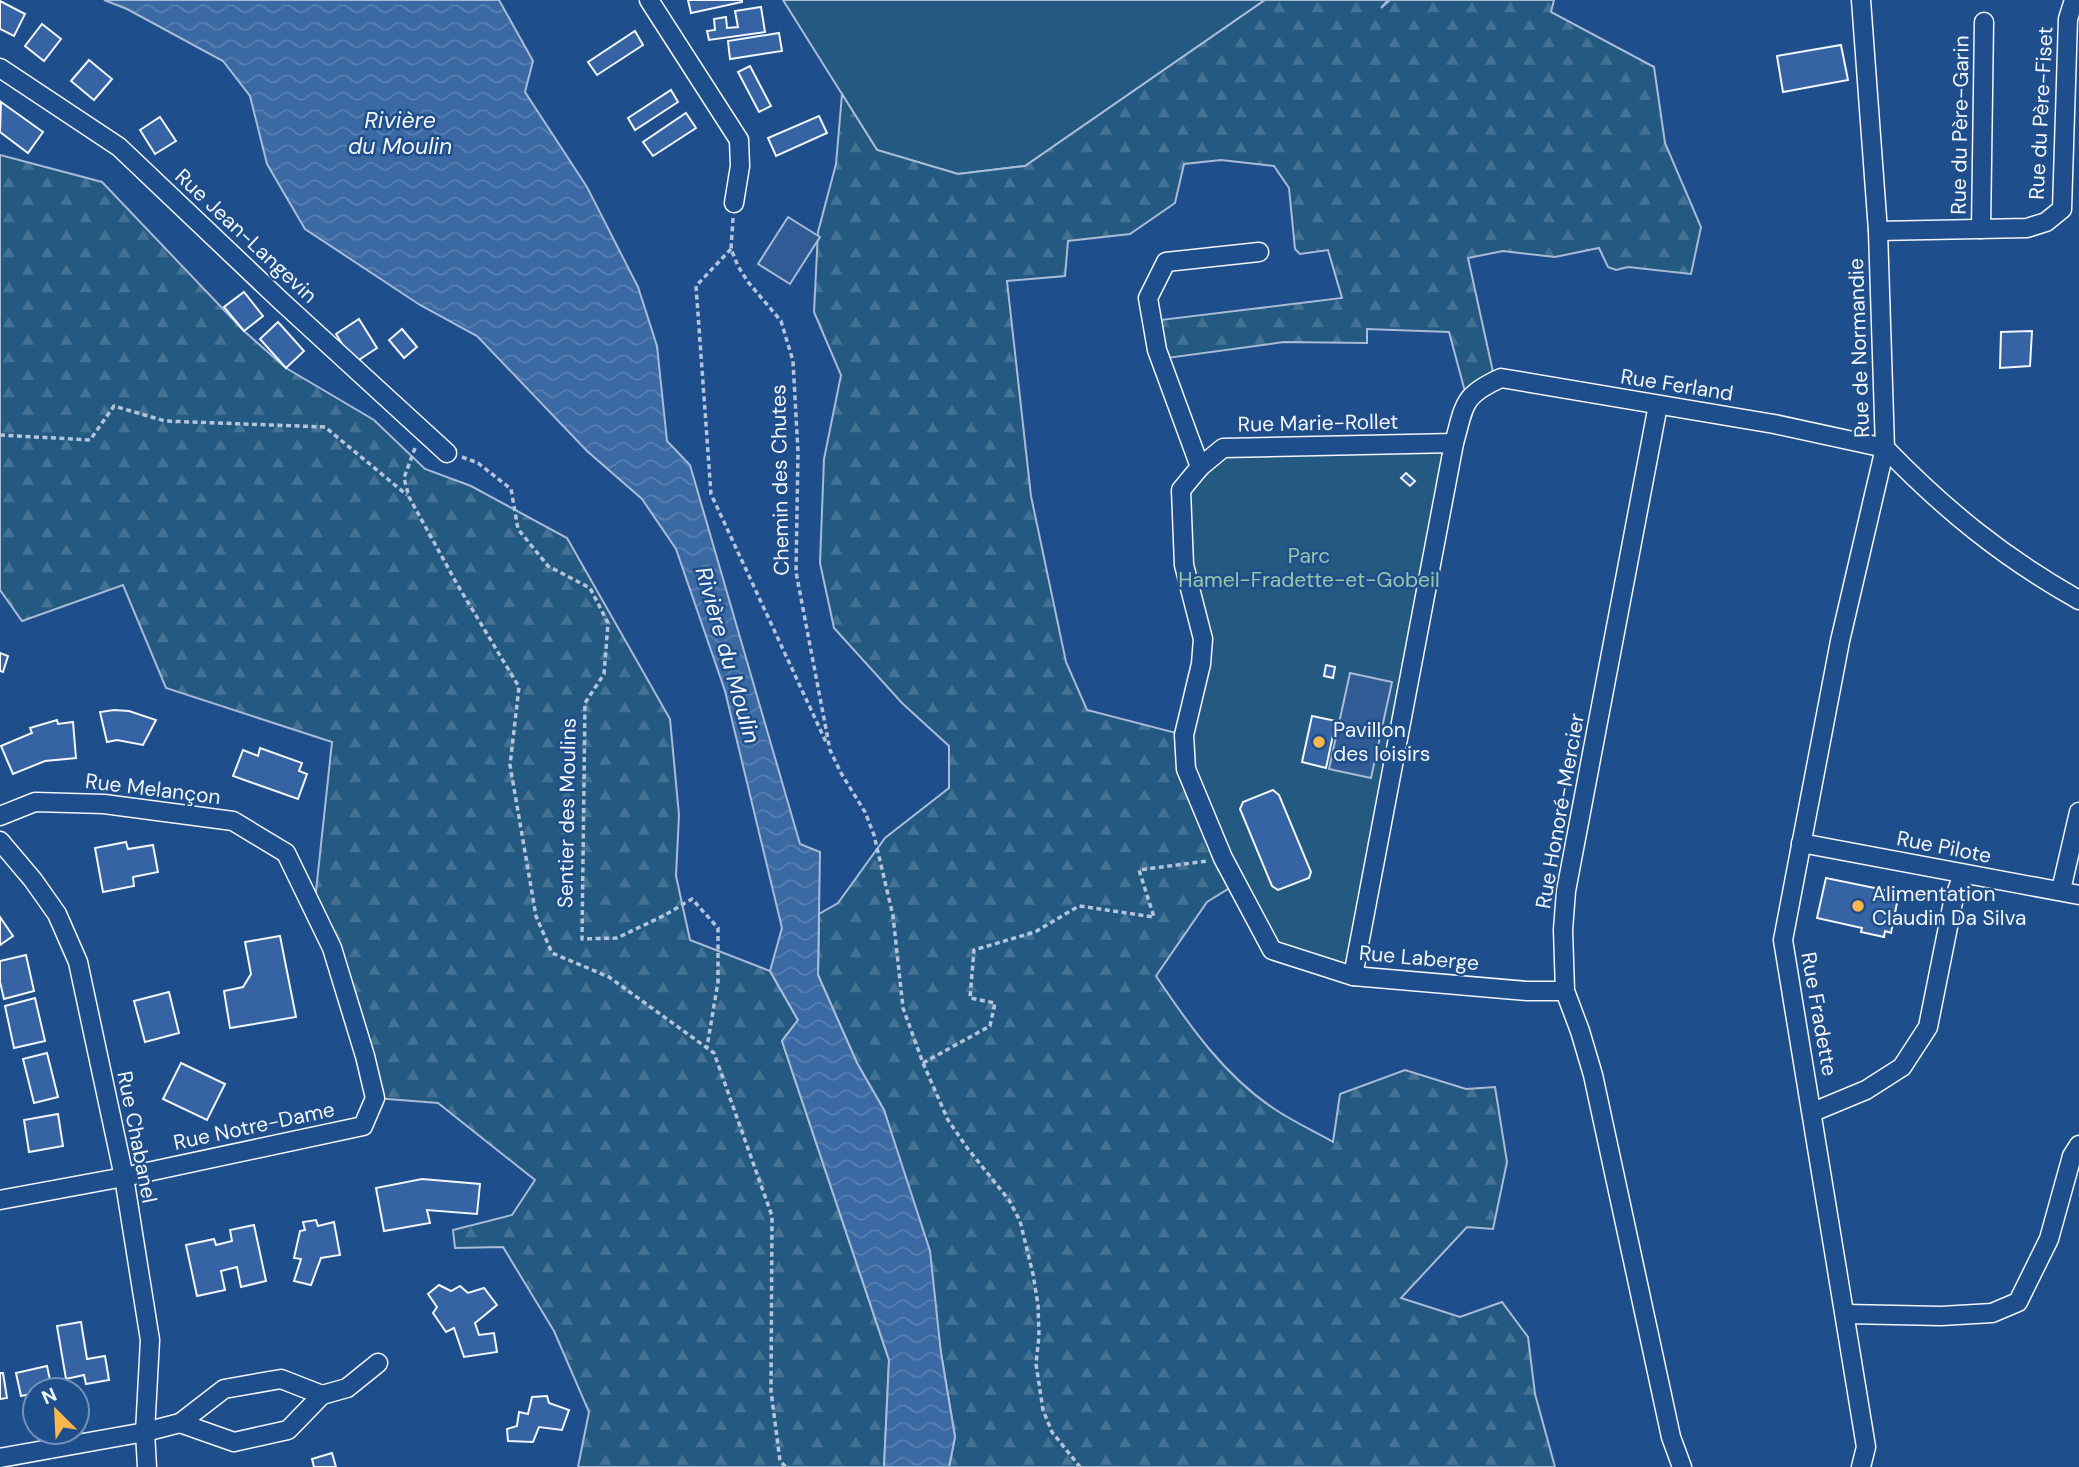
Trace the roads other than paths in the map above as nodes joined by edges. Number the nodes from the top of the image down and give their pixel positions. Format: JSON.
{"nodes":[{"id":1,"x":649,"y":0,"type":"edge"},
{"id":2,"x":1861,"y":0,"type":"edge"},
{"id":3,"x":2074,"y":0,"type":"edge"},
{"id":4,"x":1984,"y":22,"type":"dead end"},
{"id":5,"x":0,"y":68,"type":"edge"},
{"id":6,"x":734,"y":203,"type":"road end"},
{"id":7,"x":1981,"y":229,"type":"junction"},
{"id":8,"x":1878,"y":231,"type":"junction"},
{"id":9,"x":1259,"y":252,"type":"dead end"},
{"id":10,"x":1658,"y":405,"type":"junction"},
{"id":11,"x":1454,"y":443,"type":"junction"},
{"id":12,"x":1885,"y":448,"type":"junction"},
{"id":13,"x":447,"y":453,"type":"road end"},
{"id":14,"x":1200,"y":467,"type":"junction"},
{"id":15,"x":2079,"y":600,"type":"edge"},
{"id":16,"x":2079,"y":812,"type":"edge"},
{"id":17,"x":0,"y":816,"type":"edge"},
{"id":18,"x":0,"y":841,"type":"edge"},
{"id":19,"x":1801,"y":843,"type":"junction"},
{"id":20,"x":1963,"y":874,"type":"junction"},
{"id":21,"x":2061,"y":890,"type":"junction"},
{"id":22,"x":2079,"y":895,"type":"edge"},
{"id":23,"x":1272,"y":950,"type":"joint"},
{"id":24,"x":1353,"y":976,"type":"junction"},
{"id":25,"x":1565,"y":990,"type":"junction"},
{"id":26,"x":375,"y":1098,"type":"joint"},
{"id":27,"x":1813,"y":1112,"type":"junction"},
{"id":28,"x":2079,"y":1145,"type":"edge"},
{"id":29,"x":124,"y":1177,"type":"junction"},
{"id":30,"x":0,"y":1200,"type":"edge"},
{"id":31,"x":1846,"y":1314,"type":"junction"},
{"id":32,"x":378,"y":1363,"type":"dead end"},
{"id":33,"x":322,"y":1395,"type":"junction"},
{"id":34,"x":180,"y":1423,"type":"junction"},
{"id":35,"x":145,"y":1432,"type":"junction"},
{"id":36,"x":0,"y":1458,"type":"edge"},
{"id":37,"x":147,"y":1467,"type":"edge"},
{"id":38,"x":1682,"y":1467,"type":"edge"},
{"id":39,"x":1861,"y":1467,"type":"edge"}],
"edges":[{"from":1,"to":6,"type":"street"},
{"from":2,"to":8,"type":"street","name":"Rue de Normandie"},
{"from":3,"to":7,"type":"street","name":"Rue du Père-Fiset"},
{"from":4,"to":7,"type":"street","name":"Rue du Père-Garin"},
{"from":5,"to":13,"type":"street","name":"Rue Jean-Langevin"},
{"from":7,"to":8,"type":"street","name":"Rue du Père-Fiset"},
{"from":8,"to":12,"type":"street","name":"Rue de Normandie"},
{"from":9,"to":14,"type":"street"},
{"from":10,"to":11,"type":"street","name":"Rue Ferland"},
{"from":10,"to":12,"type":"street","name":"Rue Ferland"},
{"from":10,"to":25,"type":"street","name":"Rue Honoré-Mercier"},
{"from":11,"to":14,"type":"street","name":"Rue Marie-Rollet"},
{"from":11,"to":24,"type":"street"},
{"from":12,"to":15,"type":"street","name":"Rue de Normandie"},
{"from":12,"to":19,"type":"street","name":"Rue Fradette"},
{"from":14,"to":23,"type":"street","name":"Rue Marie-Rollet"},
{"from":16,"to":21,"type":"street"},
{"from":17,"to":26,"type":"street","name":"Rue Melançon"},
{"from":18,"to":29,"type":"street","name":"Rue Chabanel"},
{"from":19,"to":20,"type":"street","name":"Rue Pilote"},
{"from":19,"to":27,"type":"street","name":"Rue Fradette"},
{"from":20,"to":21,"type":"street","name":"Rue Pilote"},
{"from":20,"to":27,"type":"street"},
{"from":21,"to":22,"type":"street","name":"Rue Pilote"},
{"from":23,"to":24,"type":"street","name":"Rue Laberge"},
{"from":24,"to":25,"type":"street","name":"Rue Laberge"},
{"from":25,"to":38,"type":"street","name":"Rue Honoré-Mercier"},
{"from":26,"to":29,"type":"street","name":"Rue Notre-Dame"},
{"from":27,"to":31,"type":"street","name":"Rue Fradette"},
{"from":28,"to":31,"type":"street"},
{"from":29,"to":30,"type":"street","name":"Rue Notre-Dame"},
{"from":29,"to":35,"type":"street","name":"Rue Chabanel"},
{"from":31,"to":39,"type":"street","name":"Rue Fradette"},
{"from":32,"to":33,"type":"street"},
{"from":33,"to":34,"type":"street"},
{"from":33,"to":34,"type":"street"},
{"from":34,"to":35,"type":"street"},
{"from":35,"to":36,"type":"street"},
{"from":35,"to":37,"type":"street","name":"Rue Chabanel"}]}
